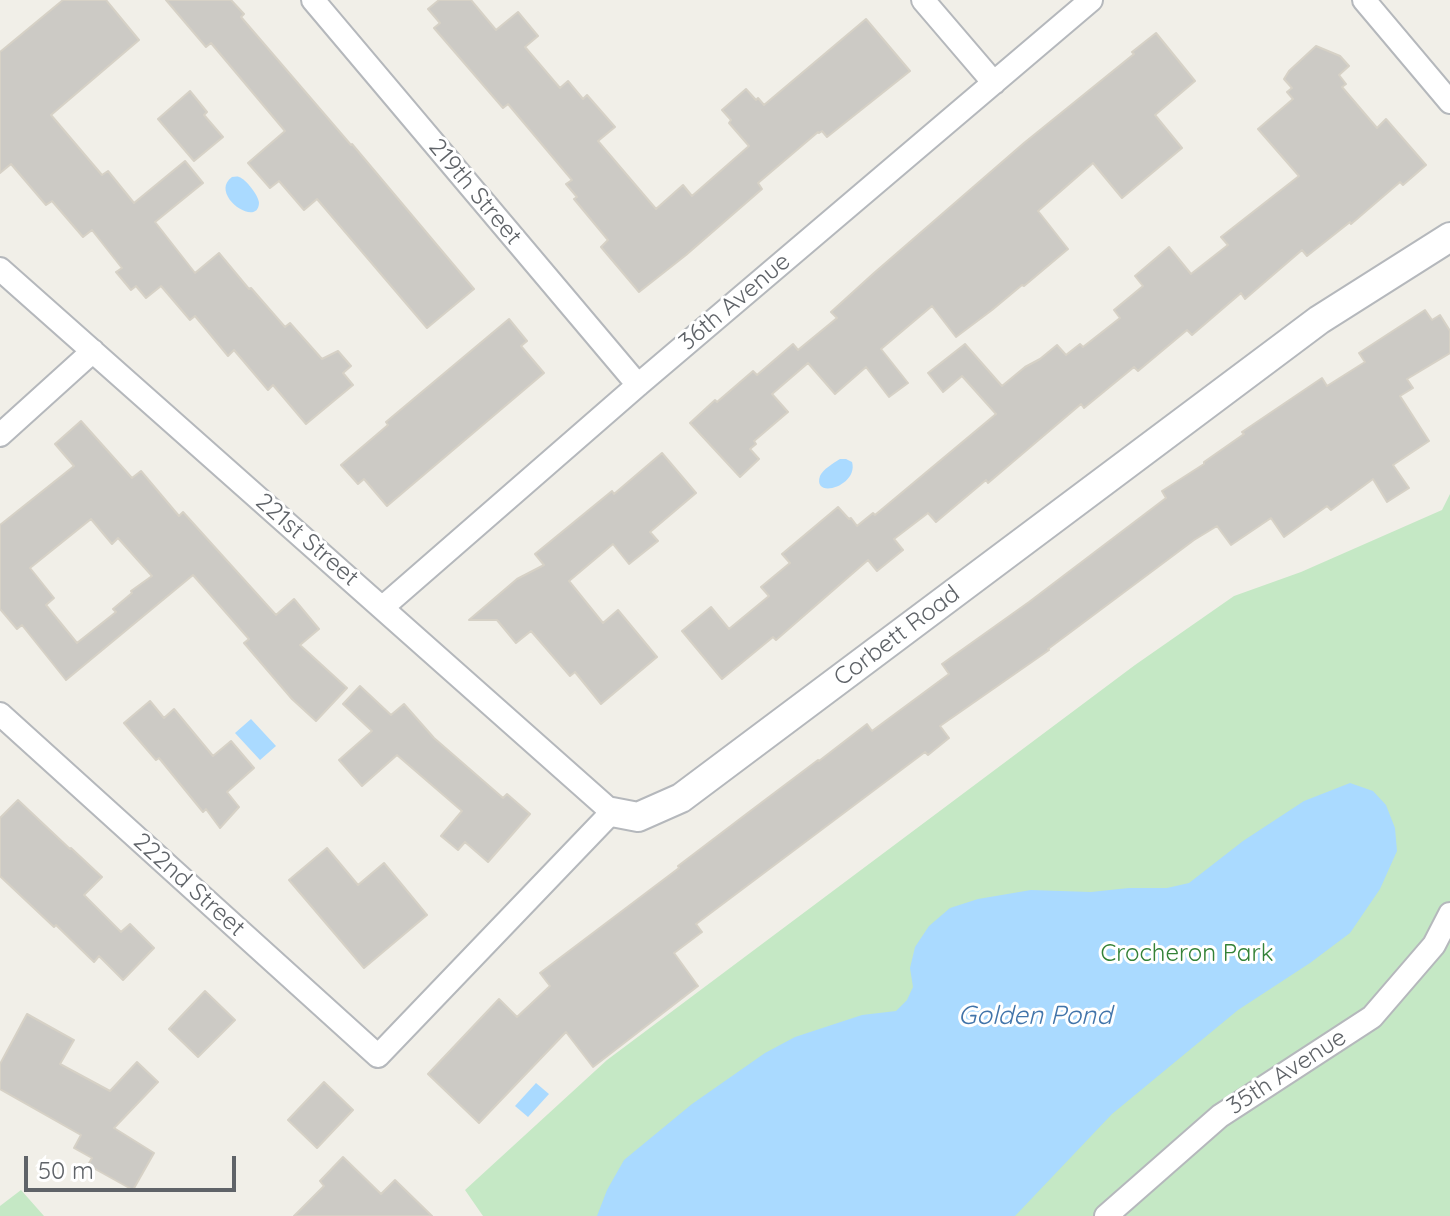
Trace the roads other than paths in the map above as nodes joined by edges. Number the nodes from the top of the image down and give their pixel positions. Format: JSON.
{"nodes":[{"id":1,"x":313,"y":0,"type":"edge"},
{"id":2,"x":923,"y":0,"type":"edge"},
{"id":3,"x":1091,"y":0,"type":"edge"},
{"id":4,"x":1364,"y":0,"type":"edge"},
{"id":5,"x":994,"y":83,"type":"junction"},
{"id":6,"x":1450,"y":102,"type":"edge"},
{"id":7,"x":1450,"y":237,"type":"edge"},
{"id":8,"x":0,"y":269,"type":"edge"},
{"id":9,"x":93,"y":351,"type":"junction"},
{"id":10,"x":638,"y":385,"type":"junction"},
{"id":11,"x":0,"y":435,"type":"edge"},
{"id":12,"x":383,"y":607,"type":"junction"},
{"id":13,"x":0,"y":714,"type":"edge"},
{"id":14,"x":612,"y":812,"type":"junction"},
{"id":15,"x":1450,"y":914,"type":"edge"},
{"id":16,"x":1106,"y":1216,"type":"edge"}],
"edges":[{"from":1,"to":10,"type":"street","name":"219th Street"},
{"from":2,"to":5,"type":"street"},
{"from":3,"to":5,"type":"street","name":"36th Avenue"},
{"from":4,"to":6,"type":"street"},
{"from":5,"to":10,"type":"street","name":"36th Avenue"},
{"from":7,"to":14,"type":"street","name":"Corbett Road"},
{"from":8,"to":9,"type":"street","name":"221st Street"},
{"from":9,"to":11,"type":"street"},
{"from":9,"to":12,"type":"street","name":"221st Street"},
{"from":10,"to":12,"type":"street","name":"36th Avenue"},
{"from":12,"to":14,"type":"street","name":"221st Street"},
{"from":13,"to":14,"type":"street","name":"222nd Street"},
{"from":15,"to":16,"type":"street","name":"35th Avenue"}]}
